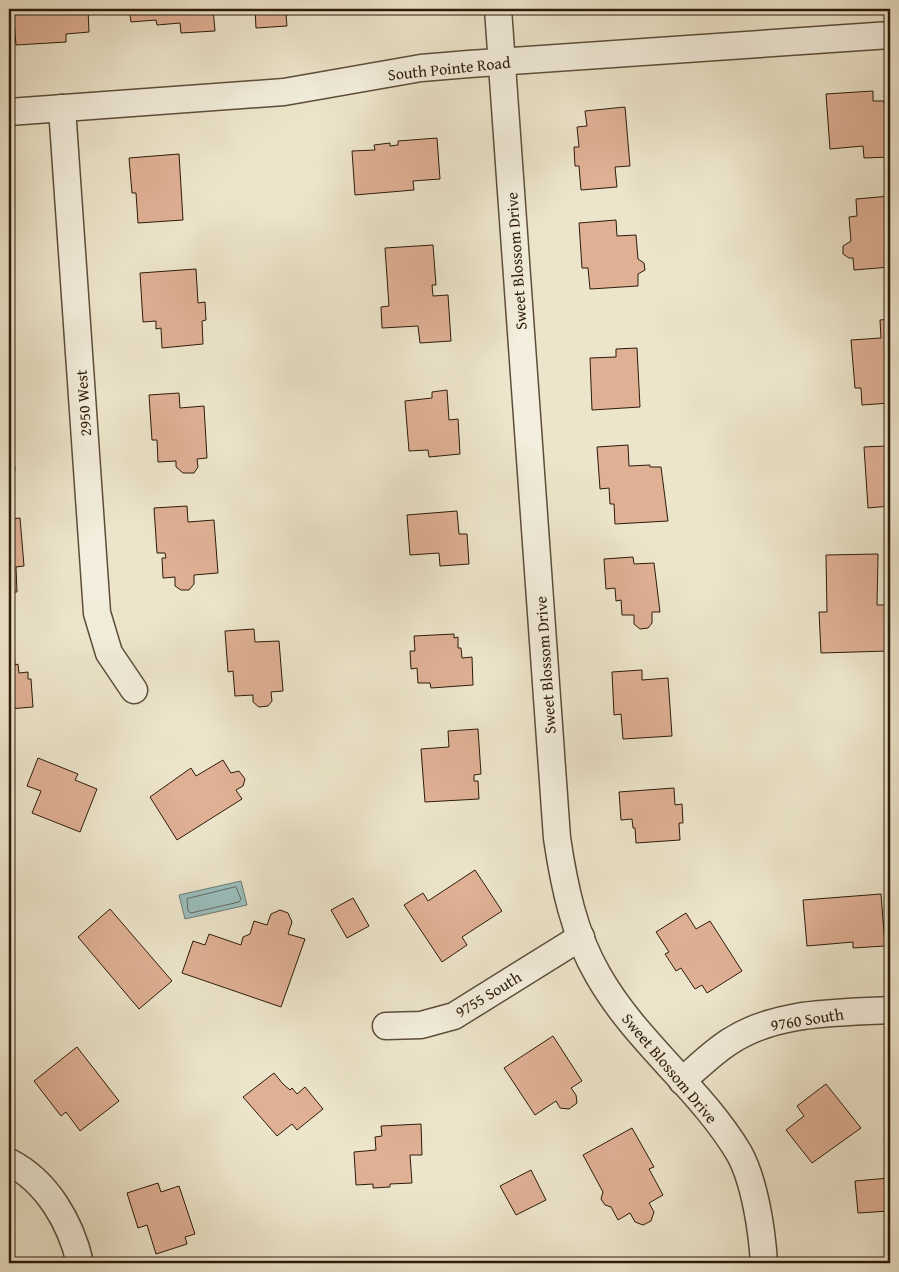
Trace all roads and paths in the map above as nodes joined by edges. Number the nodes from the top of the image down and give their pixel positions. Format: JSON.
{"nodes":[{"id":1,"x":498,"y":9,"type":"edge"},
{"id":2,"x":890,"y":35,"type":"edge"},
{"id":3,"x":501,"y":62,"type":"junction"},
{"id":4,"x":62,"y":108,"type":"junction"},
{"id":5,"x":9,"y":112,"type":"edge"},
{"id":6,"x":134,"y":690,"type":"dead end"},
{"id":7,"x":581,"y":937,"type":"junction"},
{"id":8,"x":890,"y":1010,"type":"edge"},
{"id":9,"x":386,"y":1026,"type":"dead end"},
{"id":10,"x":682,"y":1081,"type":"junction"},
{"id":11,"x":9,"y":1162,"type":"edge"},
{"id":12,"x":80,"y":1263,"type":"edge"},
{"id":13,"x":764,"y":1263,"type":"edge"}],
"edges":[{"from":1,"to":3,"type":"street","name":"Sweet Blossom Drive"},
{"from":2,"to":3,"type":"street","name":"South Pointe Road"},
{"from":3,"to":4,"type":"street","name":"South Pointe Road"},
{"from":3,"to":7,"type":"street","name":"Sweet Blossom Drive"},
{"from":4,"to":5,"type":"street","name":"South Pointe Road"},
{"from":4,"to":6,"type":"street","name":"2950 West"},
{"from":7,"to":9,"type":"street","name":"9755 South"},
{"from":7,"to":10,"type":"street","name":"Sweet Blossom Drive"},
{"from":8,"to":10,"type":"street","name":"9760 South"},
{"from":10,"to":13,"type":"street","name":"Sweet Blossom Drive"},
{"from":11,"to":12,"type":"street"}]}
